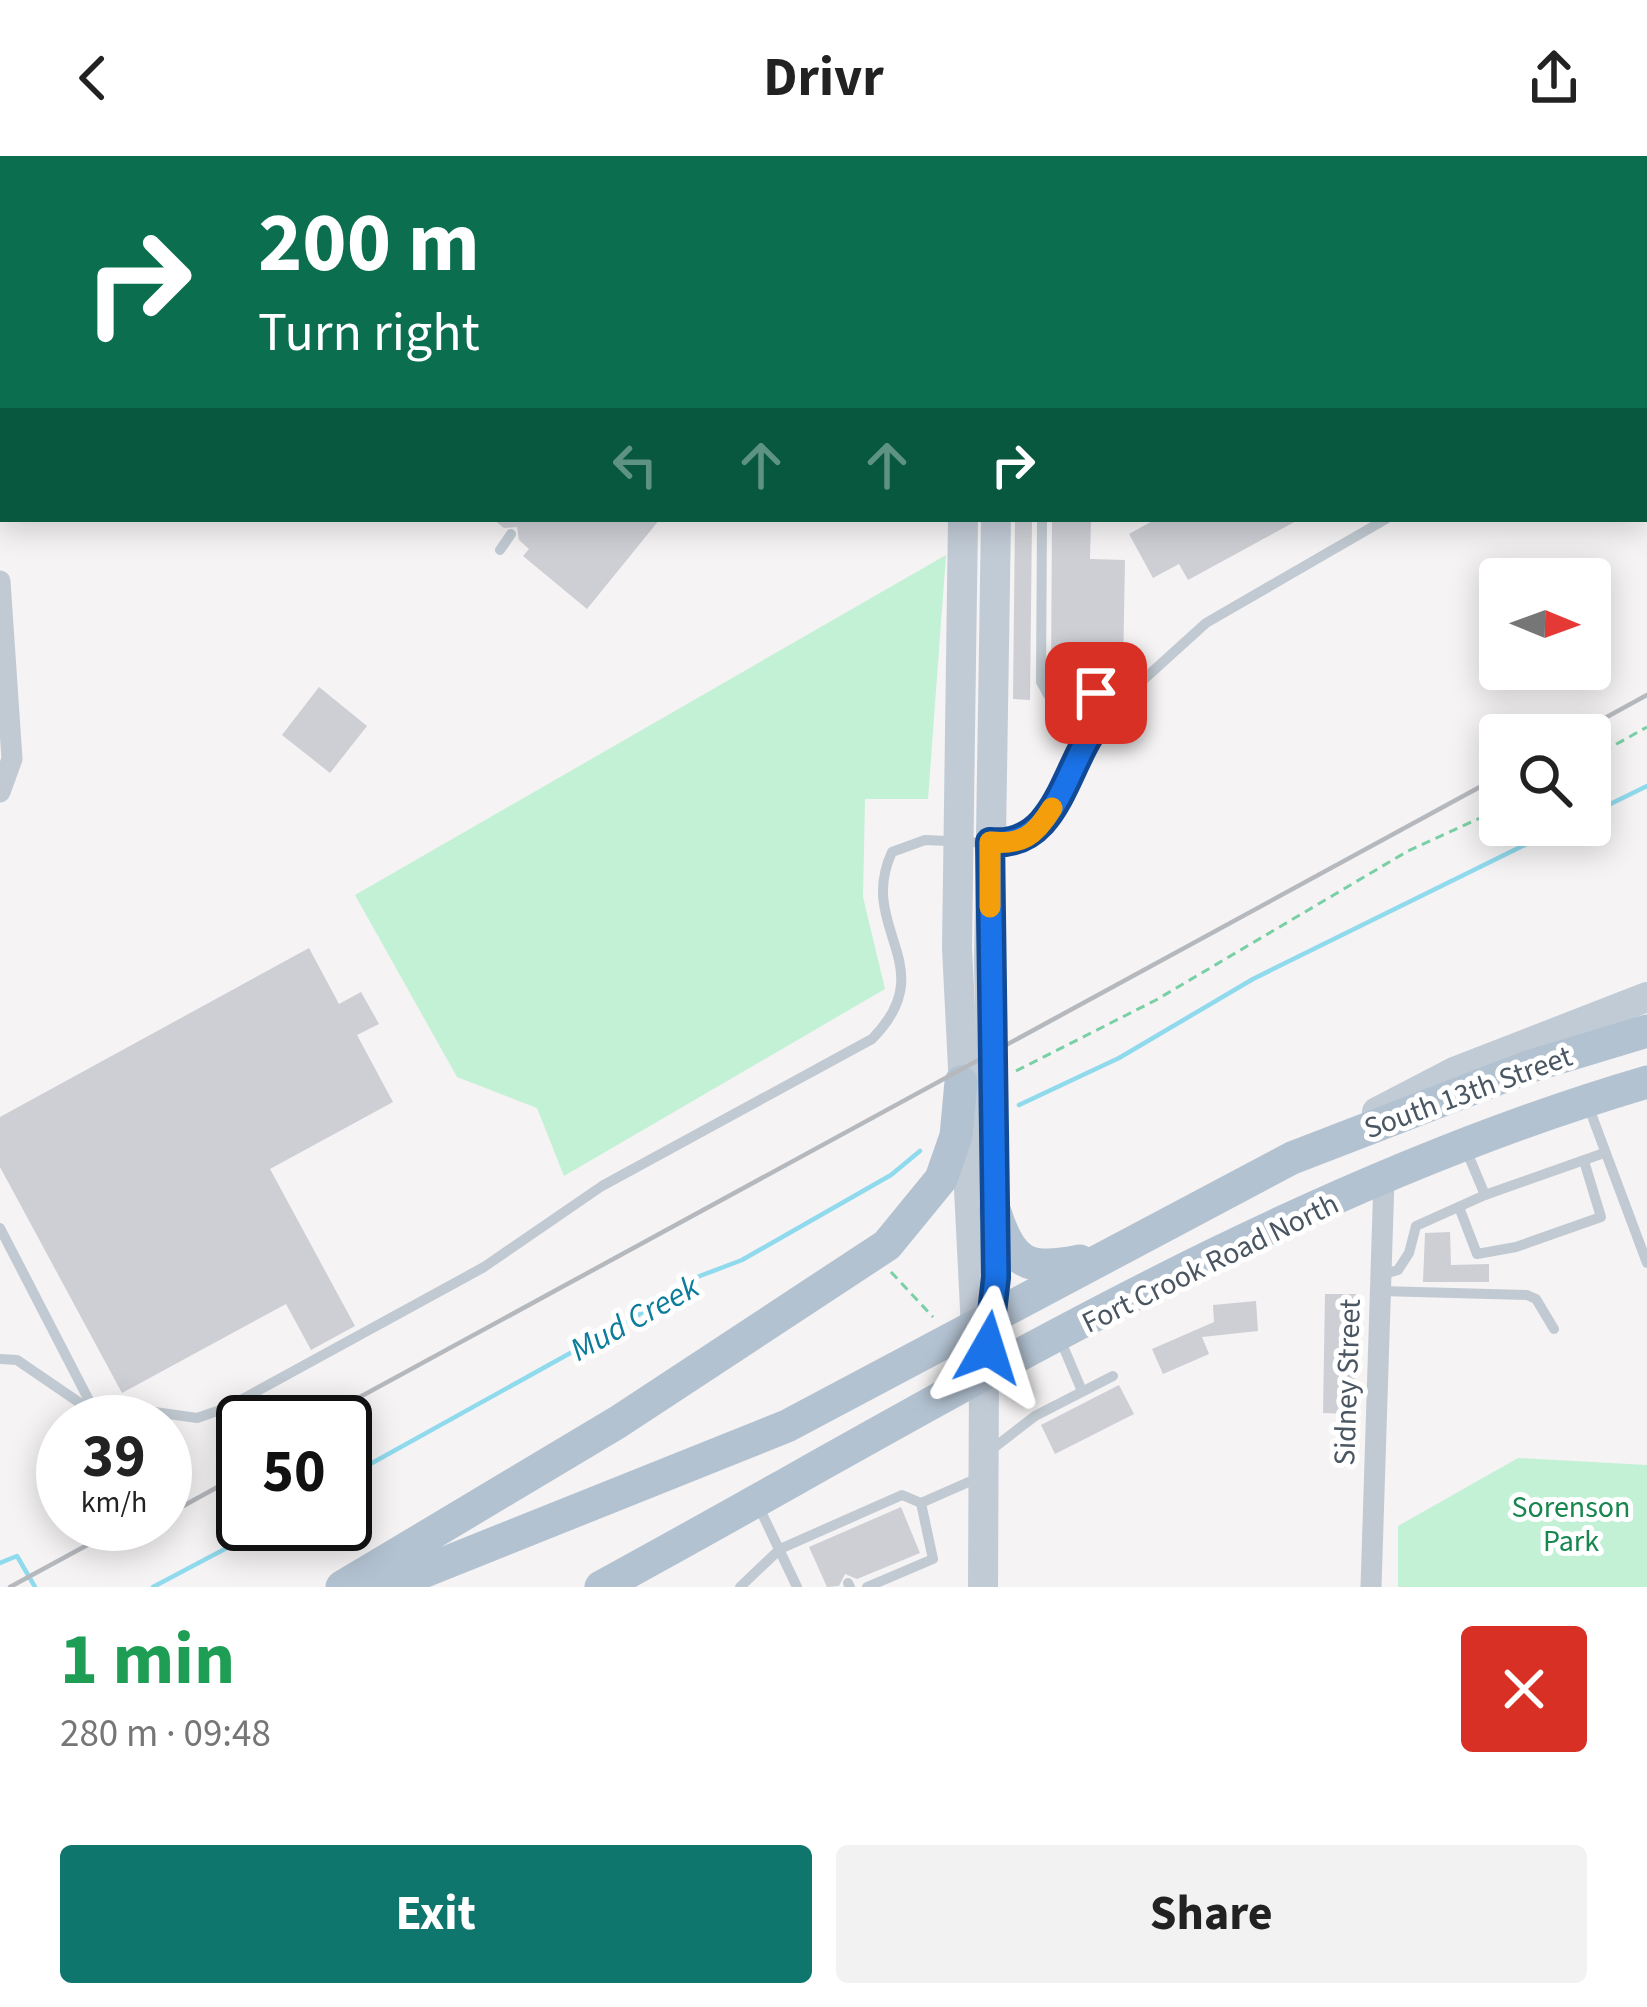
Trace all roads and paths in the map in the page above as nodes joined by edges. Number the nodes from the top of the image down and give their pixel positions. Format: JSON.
{"nodes":[{"id":1,"x":963,"y":522,"type":"edge"},
{"id":2,"x":996,"y":522,"type":"edge"},
{"id":3,"x":1042,"y":522,"type":"edge"},
{"id":4,"x":1381,"y":522,"type":"edge"},
{"id":5,"x":512,"y":534,"type":"dead end"},
{"id":6,"x":500,"y":550,"type":"dead end"},
{"id":7,"x":0,"y":581,"type":"edge"},
{"id":8,"x":1047,"y":693,"type":"junction"},
{"id":9,"x":1105,"y":715,"type":"junction"},
{"id":10,"x":1647,"y":727,"type":"edge"},
{"id":11,"x":1611,"y":747,"type":"edge"},
{"id":12,"x":1080,"y":750,"type":"junction"},
{"id":13,"x":0,"y":792,"type":"edge"},
{"id":14,"x":1479,"y":819,"type":"edge"},
{"id":15,"x":958,"y":840,"type":"junction"},
{"id":16,"x":990,"y":842,"type":"junction"},
{"id":17,"x":1647,"y":997,"type":"edge"},
{"id":18,"x":1647,"y":1031,"type":"edge"},
{"id":19,"x":976,"y":1080,"type":"junction"},
{"id":20,"x":1647,"y":1082,"type":"edge"},
{"id":21,"x":1586,"y":1100,"type":"junction"},
{"id":22,"x":1465,"y":1146,"type":"junction"},
{"id":23,"x":1604,"y":1153,"type":"junction"},
{"id":24,"x":1292,"y":1158,"type":"junction"},
{"id":25,"x":1584,"y":1161,"type":"junction"},
{"id":26,"x":1384,"y":1179,"type":"junction"},
{"id":27,"x":1485,"y":1195,"type":"junction"},
{"id":28,"x":1459,"y":1207,"type":"junction"},
{"id":29,"x":995,"y":1212,"type":"junction"},
{"id":30,"x":0,"y":1228,"type":"edge"},
{"id":31,"x":1643,"y":1245,"type":"edge"},
{"id":32,"x":1117,"y":1250,"type":"junction"},
{"id":33,"x":869,"y":1259,"type":"junction"},
{"id":34,"x":1647,"y":1262,"type":"edge"},
{"id":35,"x":1380,"y":1283,"type":"junction"},
{"id":36,"x":974,"y":1329,"type":"junction"},
{"id":37,"x":1554,"y":1329,"type":"dead end"},
{"id":38,"x":1060,"y":1337,"type":"junction"},
{"id":39,"x":0,"y":1359,"type":"edge"},
{"id":40,"x":1113,"y":1376,"type":"dead end"},
{"id":41,"x":984,"y":1378,"type":"junction"},
{"id":42,"x":1082,"y":1391,"type":"junction"},
{"id":43,"x":68,"y":1395,"type":"edge"},
{"id":44,"x":86,"y":1395,"type":"edge"},
{"id":45,"x":192,"y":1417,"type":"edge"},
{"id":46,"x":983,"y":1466,"type":"junction"},
{"id":47,"x":757,"y":1503,"type":"junction"},
{"id":48,"x":921,"y":1503,"type":"junction"},
{"id":49,"x":780,"y":1549,"type":"junction"},
{"id":50,"x":872,"y":1581,"type":"edge"},
{"id":51,"x":342,"y":1587,"type":"edge"},
{"id":52,"x":385,"y":1587,"type":"edge"},
{"id":53,"x":601,"y":1587,"type":"edge"},
{"id":54,"x":740,"y":1587,"type":"edge"},
{"id":55,"x":797,"y":1587,"type":"edge"},
{"id":56,"x":982,"y":1587,"type":"edge"},
{"id":57,"x":1371,"y":1587,"type":"edge"}],
"edges":[{"from":1,"to":15,"type":"main road"},
{"from":2,"to":16,"type":"main road"},
{"from":3,"to":8,"type":"lane"},
{"from":4,"to":9,"type":"lane"},
{"from":5,"to":6,"type":"lane"},
{"from":7,"to":13,"type":"street"},
{"from":8,"to":9,"type":"lane"},
{"from":8,"to":12,"type":"lane"},
{"from":9,"to":12,"type":"lane"},
{"from":10,"to":11,"type":"path"},
{"from":12,"to":16,"type":"lane"},
{"from":14,"to":19,"type":"path"},
{"from":15,"to":16,"type":"lane"},
{"from":15,"to":19,"type":"main road"},
{"from":15,"to":45,"type":"lane"},
{"from":16,"to":19,"type":"main road"},
{"from":17,"to":24,"type":"main road"},
{"from":18,"to":24,"type":"main road","name":"South 13th Street"},
{"from":19,"to":29,"type":"main road"},
{"from":19,"to":33,"type":"main road"},
{"from":19,"to":36,"type":"main road"},
{"from":20,"to":21,"type":"main road","name":"Fort Crook Road North"},
{"from":21,"to":22,"type":"main road","name":"Fort Crook Road North"},
{"from":21,"to":23,"type":"lane"},
{"from":22,"to":26,"type":"main road","name":"Fort Crook Road North"},
{"from":22,"to":27,"type":"lane"},
{"from":23,"to":25,"type":"lane"},
{"from":23,"to":31,"type":"lane"},
{"from":24,"to":32,"type":"main road","name":"Fort Crook Road North"},
{"from":25,"to":27,"type":"lane"},
{"from":25,"to":28,"type":"lane"},
{"from":26,"to":35,"type":"street","name":"Sidney Street"},
{"from":26,"to":38,"type":"main road","name":"Fort Crook Road North"},
{"from":27,"to":28,"type":"lane"},
{"from":28,"to":35,"type":"lane"},
{"from":29,"to":32,"type":"main road"},
{"from":29,"to":36,"type":"main road"},
{"from":30,"to":44,"type":"lane"},
{"from":31,"to":34,"type":"lane"},
{"from":32,"to":36,"type":"main road","name":"Fort Crook Road North"},
{"from":33,"to":36,"type":"path"},
{"from":33,"to":51,"type":"main road"},
{"from":35,"to":37,"type":"lane"},
{"from":35,"to":57,"type":"street","name":"Sidney Street"},
{"from":36,"to":41,"type":"main road"},
{"from":36,"to":52,"type":"main road","name":"Fort Crook Road North"},
{"from":38,"to":41,"type":"main road","name":"Fort Crook Road North"},
{"from":38,"to":42,"type":"lane"},
{"from":39,"to":43,"type":"lane"},
{"from":40,"to":42,"type":"lane"},
{"from":41,"to":46,"type":"main road"},
{"from":41,"to":47,"type":"main road","name":"Fort Crook Road North"},
{"from":42,"to":46,"type":"lane"},
{"from":46,"to":48,"type":"lane"},
{"from":46,"to":56,"type":"main road"},
{"from":47,"to":49,"type":"lane"},
{"from":47,"to":53,"type":"main road","name":"Fort Crook Road North"},
{"from":48,"to":49,"type":"lane"},
{"from":48,"to":50,"type":"lane"},
{"from":49,"to":54,"type":"lane"},
{"from":49,"to":55,"type":"lane"}]}
